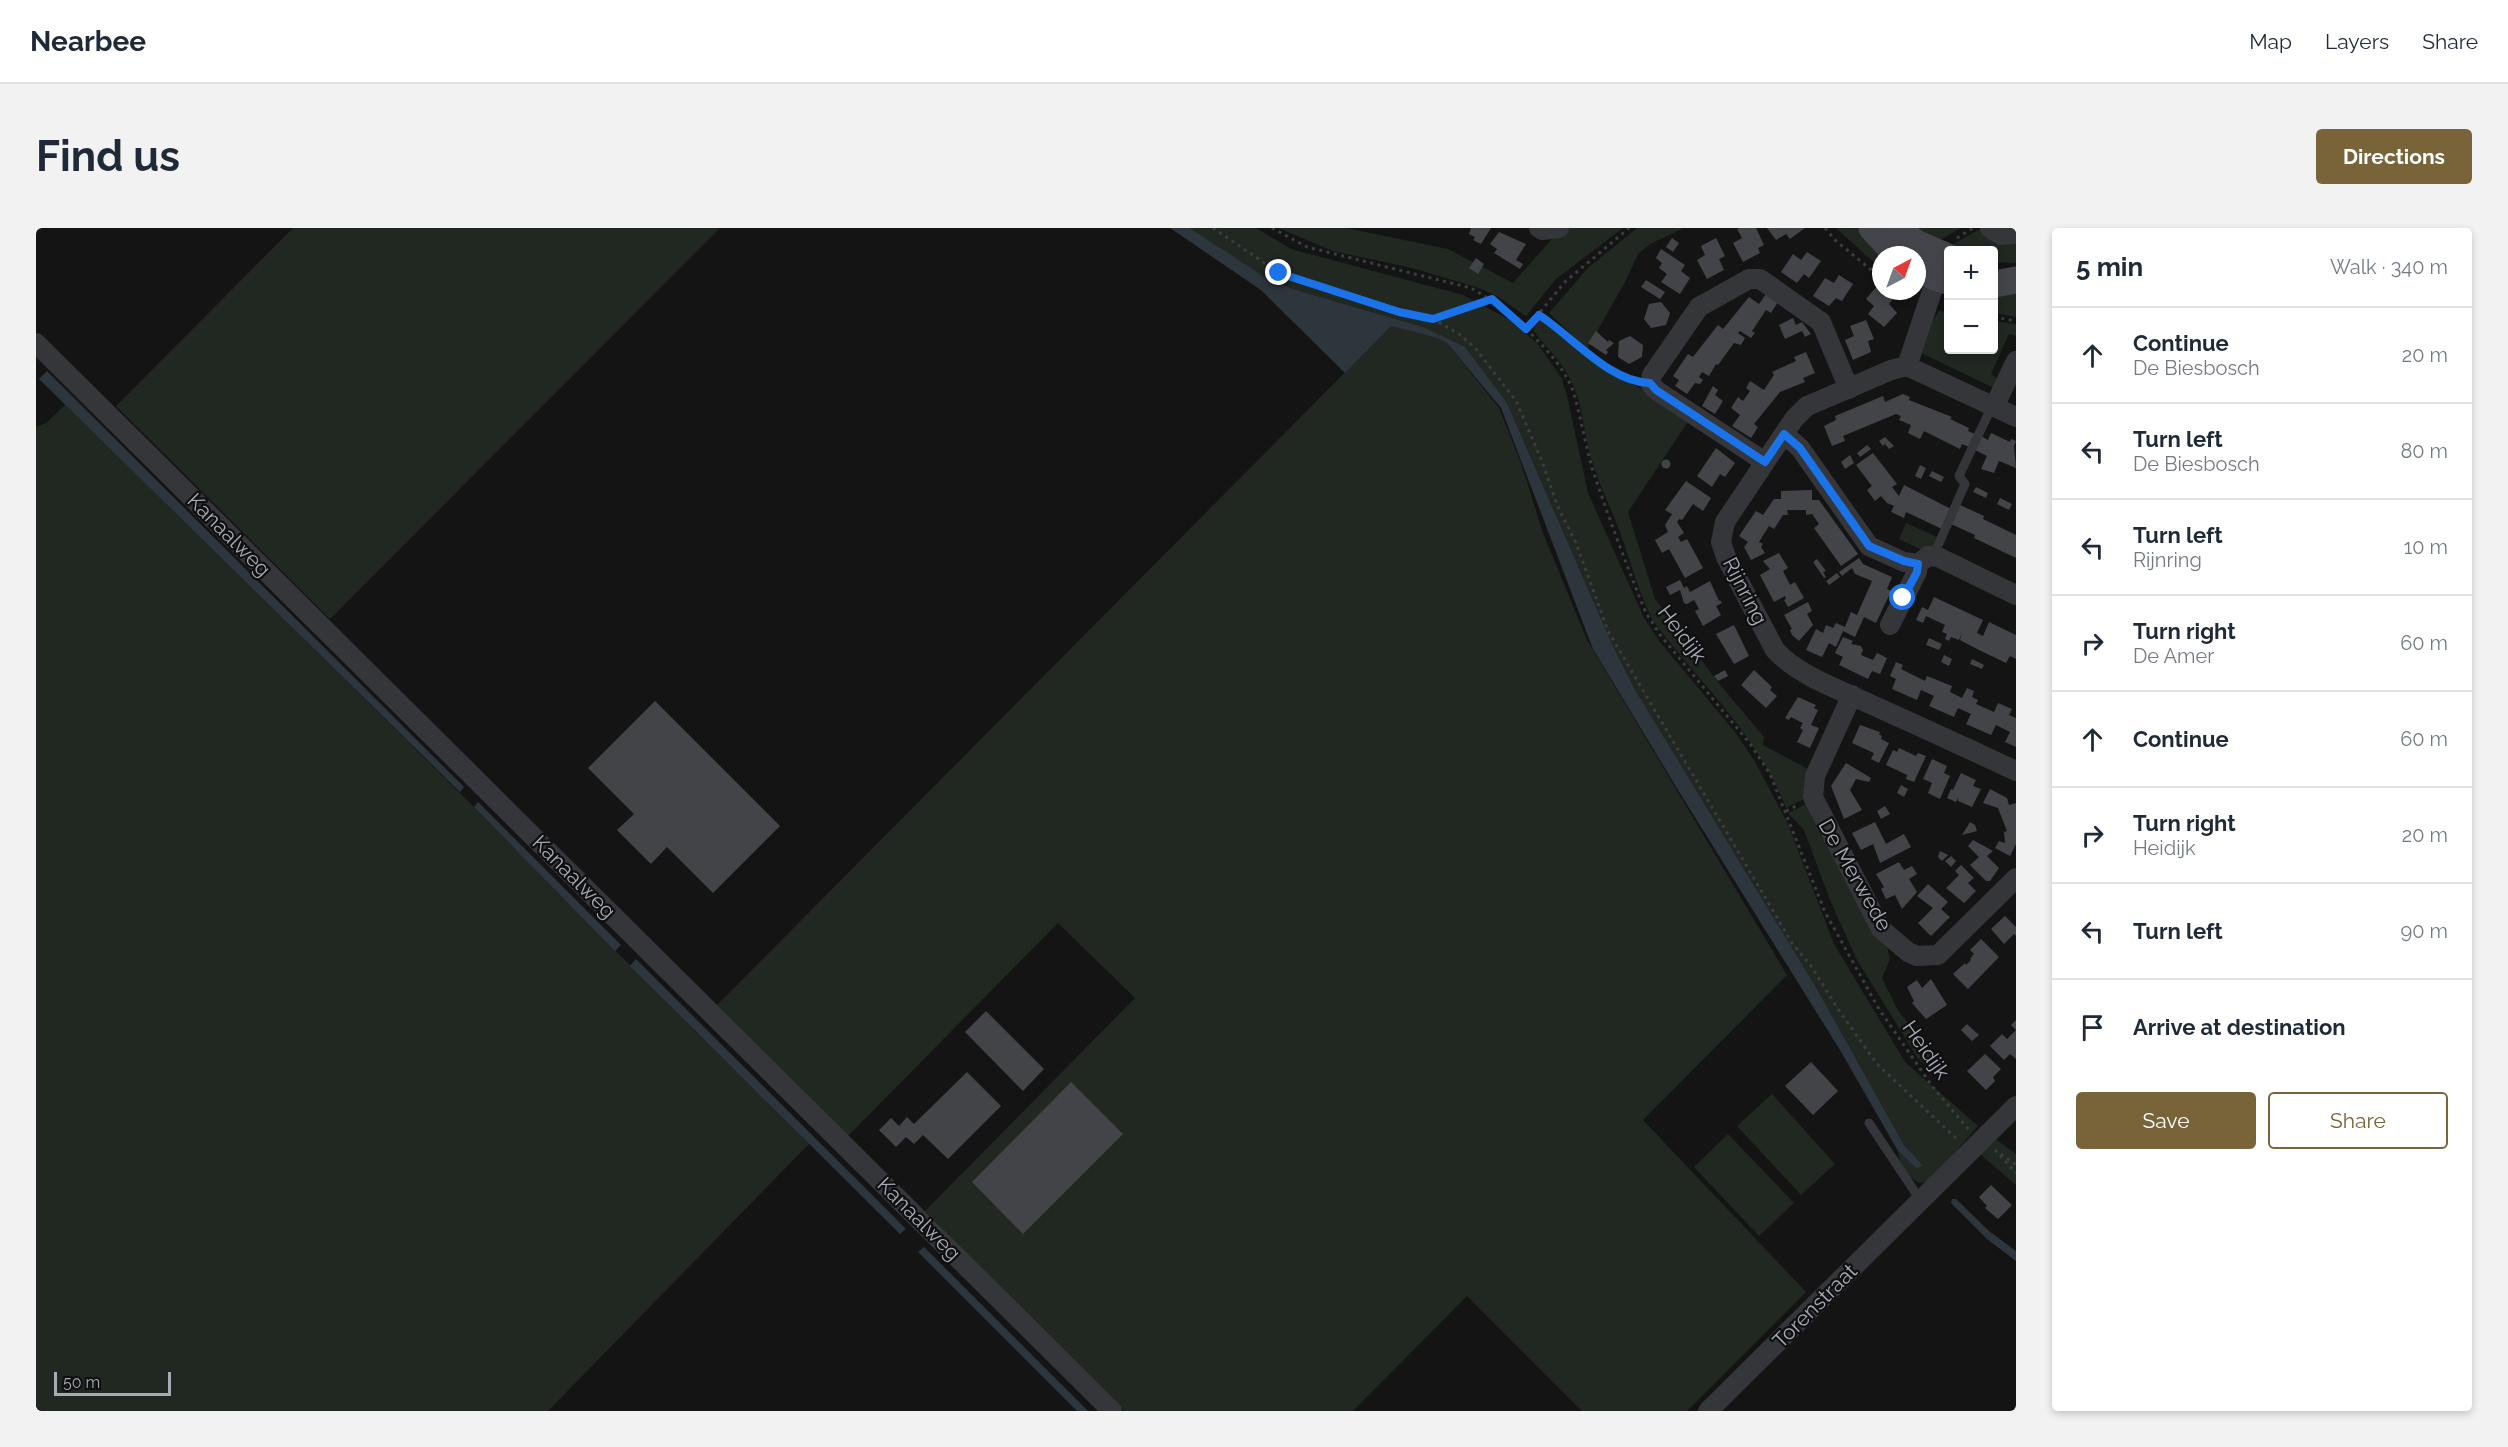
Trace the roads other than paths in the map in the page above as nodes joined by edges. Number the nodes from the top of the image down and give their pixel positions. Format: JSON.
{"nodes":[{"id":1,"x":1539,"y":228,"type":"edge"},
{"id":2,"x":1559,"y":228,"type":"edge"},
{"id":3,"x":1872,"y":228,"type":"edge"},
{"id":4,"x":1894,"y":228,"type":"edge"},
{"id":5,"x":1990,"y":228,"type":"edge"},
{"id":6,"x":2016,"y":234,"type":"edge"},
{"id":7,"x":1889,"y":246,"type":"edge"},
{"id":8,"x":1939,"y":268,"type":"edge"},
{"id":9,"x":1998,"y":270,"type":"edge"},
{"id":10,"x":2016,"y":272,"type":"edge"},
{"id":11,"x":2016,"y":280,"type":"edge"},
{"id":12,"x":1998,"y":283,"type":"edge"},
{"id":13,"x":36,"y":343,"type":"edge"},
{"id":14,"x":2016,"y":361,"type":"edge"},
{"id":15,"x":1907,"y":366,"type":"junction"},
{"id":16,"x":1849,"y":389,"type":"junction"},
{"id":17,"x":1993,"y":407,"type":"junction"},
{"id":18,"x":2016,"y":417,"type":"edge"},
{"id":19,"x":1784,"y":434,"type":"junction"},
{"id":20,"x":1765,"y":462,"type":"junction"},
{"id":21,"x":1926,"y":560,"type":"junction"},
{"id":22,"x":2016,"y":595,"type":"edge"},
{"id":23,"x":1890,"y":626,"type":"dead end"},
{"id":24,"x":1852,"y":695,"type":"junction"},
{"id":25,"x":2016,"y":771,"type":"edge"},
{"id":26,"x":2016,"y":878,"type":"edge"},
{"id":27,"x":2016,"y":1106,"type":"edge"},
{"id":28,"x":1869,"y":1123,"type":"dead end"},
{"id":29,"x":1921,"y":1201,"type":"junction"},
{"id":30,"x":1112,"y":1411,"type":"edge"},
{"id":31,"x":1708,"y":1411,"type":"edge"}],
"edges":[{"from":1,"to":2,"type":"street"},
{"from":3,"to":7,"type":"main road"},
{"from":4,"to":8,"type":"main road"},
{"from":5,"to":6,"type":"street"},
{"from":8,"to":15,"type":"street"},
{"from":9,"to":10,"type":"main road"},
{"from":11,"to":12,"type":"main road"},
{"from":13,"to":30,"type":"street","name":"Kanaalweg"},
{"from":14,"to":17,"type":"street"},
{"from":15,"to":16,"type":"street","name":"Rijnring"},
{"from":15,"to":17,"type":"street"},
{"from":16,"to":19,"type":"street","name":"Rijnring"},
{"from":16,"to":20,"type":"street"},
{"from":17,"to":18,"type":"street"},
{"from":17,"to":21,"type":"lane"},
{"from":19,"to":20,"type":"street","name":"Rijnring"},
{"from":19,"to":21,"type":"street"},
{"from":20,"to":24,"type":"street","name":"Rijnring"},
{"from":21,"to":22,"type":"street"},
{"from":21,"to":23,"type":"street"},
{"from":24,"to":25,"type":"street","name":"Rijnring"},
{"from":24,"to":26,"type":"street","name":"De Merwede"},
{"from":27,"to":29,"type":"street","name":"Torenstraat"},
{"from":28,"to":29,"type":"lane"},
{"from":29,"to":31,"type":"street","name":"Torenstraat"}]}
